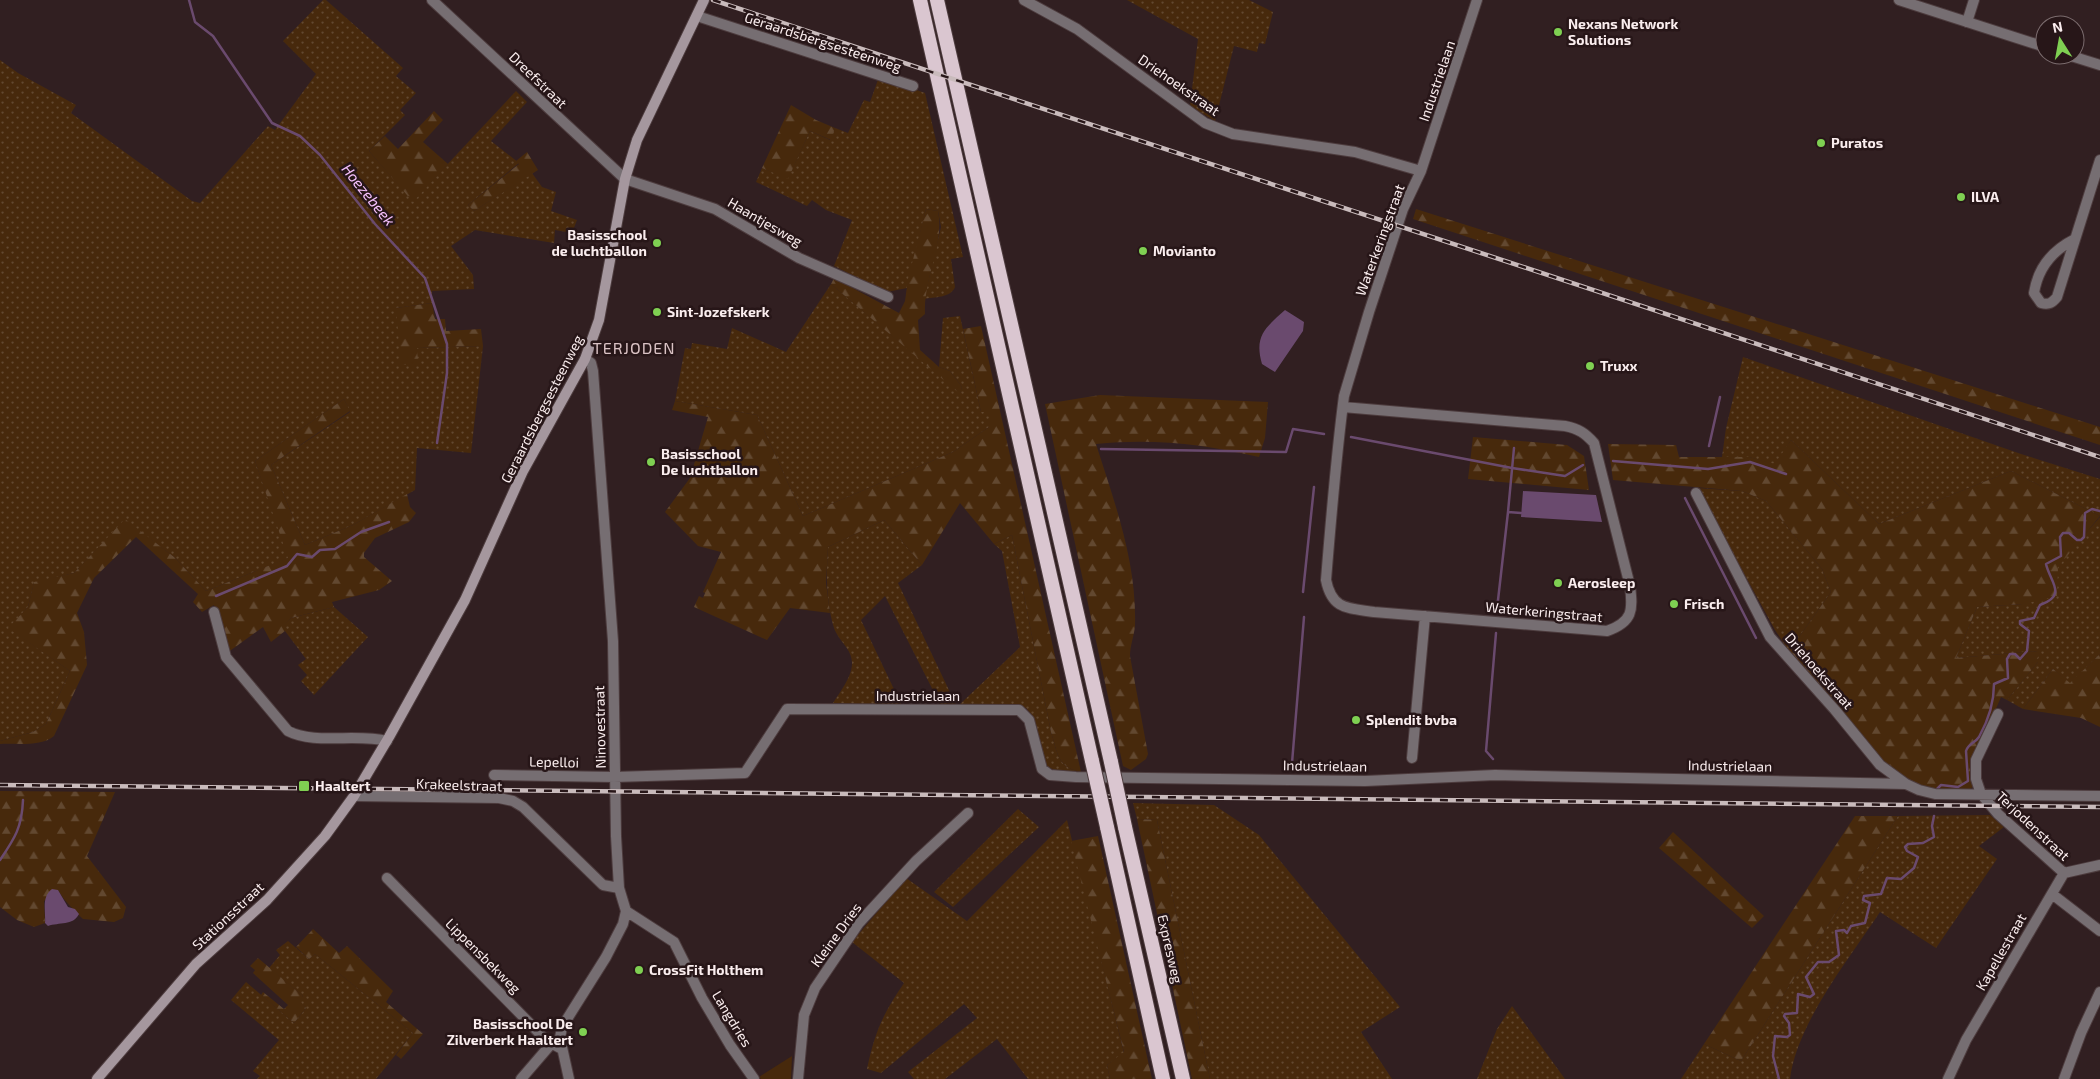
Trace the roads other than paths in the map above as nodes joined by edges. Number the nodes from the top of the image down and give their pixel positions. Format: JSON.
{"nodes":[{"id":1,"x":432,"y":0,"type":"edge"},
{"id":2,"x":704,"y":0,"type":"edge"},
{"id":3,"x":920,"y":0,"type":"edge"},
{"id":4,"x":938,"y":0,"type":"edge"},
{"id":5,"x":1024,"y":0,"type":"edge"},
{"id":6,"x":1477,"y":0,"type":"edge"},
{"id":7,"x":1898,"y":0,"type":"edge"},
{"id":8,"x":1974,"y":0,"type":"edge"},
{"id":9,"x":697,"y":16,"type":"junction"},
{"id":10,"x":1967,"y":22,"type":"junction"},
{"id":11,"x":2035,"y":45,"type":"edge"},
{"id":12,"x":2085,"y":60,"type":"edge"},
{"id":13,"x":2100,"y":65,"type":"edge"},
{"id":14,"x":912,"y":86,"type":"dead end"},
{"id":15,"x":2100,"y":160,"type":"edge"},
{"id":16,"x":1421,"y":171,"type":"junction"},
{"id":17,"x":625,"y":179,"type":"junction"},
{"id":18,"x":2075,"y":239,"type":"junction"},
{"id":19,"x":888,"y":297,"type":"dead end"},
{"id":20,"x":586,"y":359,"type":"junction"},
{"id":21,"x":1343,"y":407,"type":"junction"},
{"id":22,"x":1696,"y":493,"type":"dead end"},
{"id":23,"x":214,"y":612,"type":"dead end"},
{"id":24,"x":1425,"y":616,"type":"junction"},
{"id":25,"x":787,"y":709,"type":"joint"},
{"id":26,"x":1998,"y":714,"type":"dead end"},
{"id":27,"x":387,"y":741,"type":"junction"},
{"id":28,"x":1412,"y":758,"type":"dead end"},
{"id":29,"x":371,"y":768,"type":"joint"},
{"id":30,"x":494,"y":775,"type":"dead end"},
{"id":31,"x":614,"y":777,"type":"junction"},
{"id":32,"x":1906,"y":784,"type":"junction"},
{"id":33,"x":1981,"y":794,"type":"junction"},
{"id":34,"x":354,"y":796,"type":"junction"},
{"id":35,"x":2100,"y":796,"type":"edge"},
{"id":36,"x":968,"y":813,"type":"dead end"},
{"id":37,"x":2100,"y":865,"type":"edge"},
{"id":38,"x":2064,"y":873,"type":"junction"},
{"id":39,"x":387,"y":878,"type":"dead end"},
{"id":40,"x":619,"y":888,"type":"junction"},
{"id":41,"x":2052,"y":894,"type":"junction"},
{"id":42,"x":626,"y":911,"type":"junction"},
{"id":43,"x":2100,"y":931,"type":"edge"},
{"id":44,"x":2100,"y":992,"type":"edge"},
{"id":45,"x":552,"y":1043,"type":"junction"},
{"id":46,"x":562,"y":1049,"type":"junction"},
{"id":47,"x":97,"y":1079,"type":"edge"},
{"id":48,"x":521,"y":1079,"type":"edge"},
{"id":49,"x":569,"y":1079,"type":"edge"},
{"id":50,"x":754,"y":1079,"type":"edge"},
{"id":51,"x":798,"y":1079,"type":"edge"},
{"id":52,"x":1163,"y":1079,"type":"edge"},
{"id":53,"x":1182,"y":1079,"type":"edge"},
{"id":54,"x":1948,"y":1079,"type":"edge"},
{"id":55,"x":2064,"y":1079,"type":"edge"}],
"edges":[{"from":1,"to":17,"type":"street","name":"Dreefstraat"},
{"from":2,"to":9,"type":"main road","name":"Geraardsbergsesteenweg"},
{"from":3,"to":52,"type":"highway","bridge":true},
{"from":4,"to":53,"type":"highway","name":"Expresweg","bridge":true},
{"from":5,"to":16,"type":"street","name":"Driehoekstraat"},
{"from":6,"to":16,"type":"street","name":"Industrielaan"},
{"from":7,"to":10,"type":"street"},
{"from":8,"to":10,"type":"street"},
{"from":9,"to":14,"type":"street","name":"Geraardsbergsesteenweg"},
{"from":9,"to":17,"type":"main road","name":"Geraardsbergsesteenweg"},
{"from":10,"to":11,"type":"street"},
{"from":12,"to":13,"type":"street"},
{"from":15,"to":18,"type":"street"},
{"from":16,"to":21,"type":"street","name":"Waterkeringstraat"},
{"from":17,"to":19,"type":"street","name":"Haantjesweg"},
{"from":17,"to":20,"type":"main road","name":"Geraardsbergsesteenweg"},
{"from":18,"to":18,"type":"street"},
{"from":20,"to":27,"type":"main road","name":"Geraardsbergsesteenweg"},
{"from":20,"to":31,"type":"street","name":"Ninovestraat"},
{"from":21,"to":24,"type":"street","name":"Waterkeringstraat"},
{"from":21,"to":24,"type":"street","name":"Waterkeringstraat"},
{"from":22,"to":32,"type":"street","name":"Driehoekstraat"},
{"from":23,"to":27,"type":"street"},
{"from":24,"to":28,"type":"street"},
{"from":25,"to":31,"type":"street","name":"Lepelloi"},
{"from":25,"to":32,"type":"street","name":"Industrielaan"},
{"from":26,"to":33,"type":"street","name":"Terjodenstraat"},
{"from":27,"to":29,"type":"main road","name":"Geraardsbergsesteenweg"},
{"from":29,"to":34,"type":"main road","name":"Stationsstraat"},
{"from":30,"to":31,"type":"street","name":"Lepelloi"},
{"from":31,"to":40,"type":"street","name":"Ninovestraat"},
{"from":32,"to":33,"type":"street","name":"Driehoekstraat"},
{"from":33,"to":35,"type":"street","name":"Driehoekstraat"},
{"from":33,"to":38,"type":"street","name":"Terjodenstraat"},
{"from":34,"to":40,"type":"street","name":"Krakeelstraat"},
{"from":34,"to":47,"type":"main road","name":"Stationsstraat"},
{"from":36,"to":51,"type":"street","name":"Kleine Dries"},
{"from":37,"to":38,"type":"street"},
{"from":38,"to":41,"type":"street","name":"Kapellestraat"},
{"from":39,"to":45,"type":"street","name":"Lippensbekweg"},
{"from":40,"to":42,"type":"street","name":"Ninovestraat"},
{"from":41,"to":43,"type":"street"},
{"from":41,"to":54,"type":"street","name":"Kapellestraat"},
{"from":42,"to":46,"type":"street"},
{"from":42,"to":50,"type":"street","name":"Langdries"},
{"from":44,"to":55,"type":"street"},
{"from":45,"to":46,"type":"street","name":"Lippensbekweg"},
{"from":45,"to":48,"type":"street"},
{"from":46,"to":49,"type":"street"}]}
